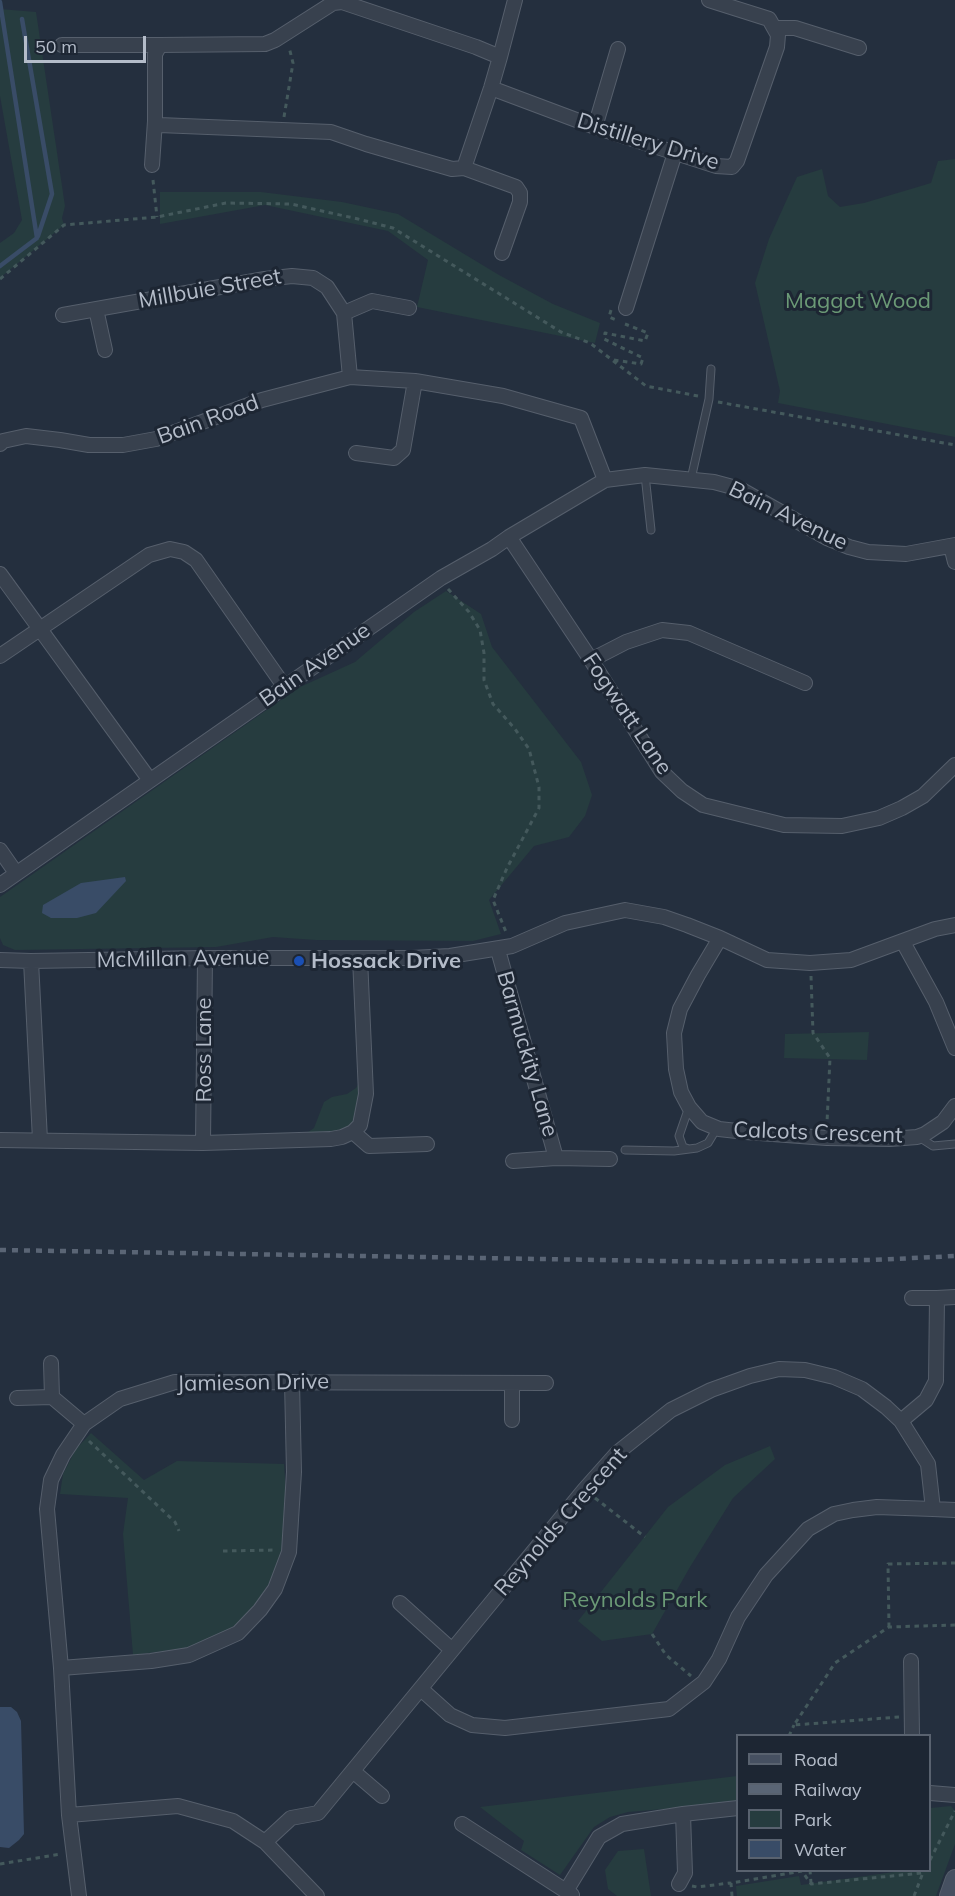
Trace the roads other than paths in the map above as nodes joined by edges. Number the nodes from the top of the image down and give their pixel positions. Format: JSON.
{"nodes":[{"id":1,"x":515,"y":0,"type":"edge"},
{"id":2,"x":709,"y":0,"type":"edge"},
{"id":3,"x":333,"y":1,"type":"edge"},
{"id":4,"x":774,"y":28,"type":"junction"},
{"id":5,"x":62,"y":45,"type":"dead end"},
{"id":6,"x":160,"y":45,"type":"junction"},
{"id":7,"x":859,"y":48,"type":"dead end"},
{"id":8,"x":618,"y":50,"type":"dead end"},
{"id":9,"x":500,"y":57,"type":"junction"},
{"id":10,"x":491,"y":88,"type":"junction"},
{"id":11,"x":154,"y":121,"type":"junction"},
{"id":12,"x":594,"y":127,"type":"junction"},
{"id":13,"x":675,"y":153,"type":"junction"},
{"id":14,"x":152,"y":165,"type":"road end"},
{"id":15,"x":464,"y":168,"type":"junction"},
{"id":16,"x":502,"y":253,"type":"dead end"},
{"id":17,"x":409,"y":308,"type":"dead end"},
{"id":18,"x":626,"y":308,"type":"road end"},
{"id":19,"x":96,"y":309,"type":"junction"},
{"id":20,"x":344,"y":313,"type":"junction"},
{"id":21,"x":63,"y":315,"type":"dead end"},
{"id":22,"x":105,"y":350,"type":"dead end"},
{"id":23,"x":711,"y":369,"type":"dead end"},
{"id":24,"x":350,"y":377,"type":"junction"},
{"id":25,"x":415,"y":381,"type":"junction"},
{"id":26,"x":1,"y":440,"type":"edge"},
{"id":27,"x":356,"y":453,"type":"dead end"},
{"id":28,"x":645,"y":475,"type":"junction"},
{"id":29,"x":691,"y":479,"type":"junction"},
{"id":30,"x":605,"y":480,"type":"junction"},
{"id":31,"x":651,"y":530,"type":"dead end"},
{"id":32,"x":509,"y":537,"type":"junction"},
{"id":33,"x":953,"y":546,"type":"edge"},
{"id":34,"x":955,"y":562,"type":"edge"},
{"id":35,"x":0,"y":574,"type":"edge"},
{"id":36,"x":41,"y":628,"type":"junction"},
{"id":37,"x":0,"y":656,"type":"edge"},
{"id":38,"x":591,"y":660,"type":"junction"},
{"id":39,"x":805,"y":683,"type":"dead end"},
{"id":40,"x":284,"y":686,"type":"junction"},
{"id":41,"x":955,"y":765,"type":"edge"},
{"id":42,"x":149,"y":779,"type":"junction"},
{"id":43,"x":0,"y":850,"type":"edge"},
{"id":44,"x":16,"y":873,"type":"junction"},
{"id":45,"x":0,"y":885,"type":"edge"},
{"id":46,"x":955,"y":925,"type":"edge"},
{"id":47,"x":720,"y":938,"type":"junction"},
{"id":48,"x":903,"y":942,"type":"junction"},
{"id":49,"x":505,"y":948,"type":"junction"},
{"id":50,"x":204,"y":958,"type":"junction"},
{"id":51,"x":360,"y":958,"type":"junction"},
{"id":52,"x":0,"y":960,"type":"edge"},
{"id":53,"x":32,"y":961,"type":"junction"},
{"id":54,"x":955,"y":1048,"type":"edge"},
{"id":55,"x":689,"y":1107,"type":"junction"},
{"id":56,"x":954,"y":1110,"type":"edge"},
{"id":57,"x":717,"y":1128,"type":"junction"},
{"id":58,"x":353,"y":1132,"type":"junction"},
{"id":59,"x":919,"y":1137,"type":"junction"},
{"id":60,"x":0,"y":1140,"type":"edge"},
{"id":61,"x":40,"y":1140,"type":"junction"},
{"id":62,"x":203,"y":1143,"type":"junction"},
{"id":63,"x":954,"y":1143,"type":"edge"},
{"id":64,"x":427,"y":1144,"type":"dead end"},
{"id":65,"x":689,"y":1149,"type":"junction"},
{"id":66,"x":625,"y":1150,"type":"dead end"},
{"id":67,"x":556,"y":1158,"type":"junction"},
{"id":68,"x":610,"y":1159,"type":"dead end"},
{"id":69,"x":513,"y":1161,"type":"dead end"},
{"id":70,"x":955,"y":1297,"type":"edge"},
{"id":71,"x":912,"y":1298,"type":"dead end"},
{"id":72,"x":937,"y":1298,"type":"junction"},
{"id":73,"x":51,"y":1363,"type":"dead end"},
{"id":74,"x":292,"y":1382,"type":"junction"},
{"id":75,"x":546,"y":1383,"type":"dead end"},
{"id":76,"x":512,"y":1384,"type":"junction"},
{"id":77,"x":52,"y":1397,"type":"junction"},
{"id":78,"x":17,"y":1398,"type":"dead end"},
{"id":79,"x":512,"y":1420,"type":"dead end"},
{"id":80,"x":901,"y":1421,"type":"junction"},
{"id":81,"x":81,"y":1428,"type":"junction"},
{"id":82,"x":933,"y":1509,"type":"junction"},
{"id":83,"x":955,"y":1510,"type":"edge"},
{"id":84,"x":400,"y":1603,"type":"dead end"},
{"id":85,"x":452,"y":1650,"type":"junction"},
{"id":86,"x":911,"y":1661,"type":"dead end"},
{"id":87,"x":61,"y":1668,"type":"junction"},
{"id":88,"x":421,"y":1689,"type":"junction"},
{"id":89,"x":912,"y":1734,"type":"edge"},
{"id":90,"x":354,"y":1772,"type":"junction"},
{"id":91,"x":931,"y":1793,"type":"edge"},
{"id":92,"x":955,"y":1795,"type":"edge"},
{"id":93,"x":382,"y":1796,"type":"dead end"},
{"id":94,"x":736,"y":1808,"type":"edge"},
{"id":95,"x":683,"y":1814,"type":"junction"},
{"id":96,"x":69,"y":1815,"type":"junction"},
{"id":97,"x":462,"y":1824,"type":"dead end"},
{"id":98,"x":265,"y":1842,"type":"junction"},
{"id":99,"x":955,"y":1878,"type":"edge"},
{"id":100,"x":679,"y":1884,"type":"road end"},
{"id":101,"x":570,"y":1893,"type":"edge"},
{"id":102,"x":79,"y":1896,"type":"edge"},
{"id":103,"x":317,"y":1896,"type":"edge"},
{"id":104,"x":949,"y":1896,"type":"edge"}],
"edges":[{"from":1,"to":9,"type":"street"},
{"from":2,"to":4,"type":"street"},
{"from":3,"to":6,"type":"street"},
{"from":3,"to":9,"type":"street"},
{"from":4,"to":7,"type":"street"},
{"from":4,"to":13,"type":"street","name":"Distillery Drive"},
{"from":5,"to":6,"type":"street"},
{"from":6,"to":11,"type":"street"},
{"from":8,"to":12,"type":"street"},
{"from":9,"to":10,"type":"street"},
{"from":10,"to":12,"type":"street","name":"Distillery Drive"},
{"from":10,"to":15,"type":"street"},
{"from":11,"to":14,"type":"street"},
{"from":11,"to":15,"type":"street"},
{"from":12,"to":13,"type":"street","name":"Distillery Drive"},
{"from":13,"to":18,"type":"street"},
{"from":15,"to":16,"type":"street"},
{"from":17,"to":20,"type":"street"},
{"from":19,"to":20,"type":"street","name":"Millbuie Street"},
{"from":19,"to":21,"type":"street","name":"Millbuie Street"},
{"from":19,"to":22,"type":"street"},
{"from":20,"to":24,"type":"street","name":"Millbuie Street"},
{"from":23,"to":29,"type":"lane"},
{"from":24,"to":25,"type":"street","name":"Bain Road"},
{"from":24,"to":26,"type":"street","name":"Bain Road"},
{"from":25,"to":27,"type":"street"},
{"from":25,"to":30,"type":"street","name":"Bain Road"},
{"from":28,"to":29,"type":"street","name":"Bain Avenue"},
{"from":28,"to":30,"type":"street","name":"Bain Avenue"},
{"from":28,"to":31,"type":"lane"},
{"from":29,"to":33,"type":"street","name":"Bain Avenue"},
{"from":30,"to":32,"type":"street","name":"Bain Avenue"},
{"from":32,"to":38,"type":"street","name":"Fogwatt Lane"},
{"from":32,"to":40,"type":"street","name":"Bain Avenue"},
{"from":33,"to":34,"type":"street"},
{"from":35,"to":36,"type":"street"},
{"from":36,"to":37,"type":"street"},
{"from":36,"to":40,"type":"street"},
{"from":36,"to":42,"type":"street"},
{"from":38,"to":39,"type":"street"},
{"from":38,"to":41,"type":"street","name":"Fogwatt Lane"},
{"from":40,"to":42,"type":"street","name":"Bain Avenue"},
{"from":42,"to":44,"type":"street","name":"Bain Avenue"},
{"from":43,"to":44,"type":"street"},
{"from":44,"to":45,"type":"street","name":"Bain Avenue"},
{"from":46,"to":48,"type":"street","name":"McMillan Avenue"},
{"from":47,"to":48,"type":"street","name":"McMillan Avenue"},
{"from":47,"to":49,"type":"street","name":"McMillan Avenue"},
{"from":47,"to":55,"type":"street","name":"Calcots Crescent"},
{"from":48,"to":54,"type":"street"},
{"from":49,"to":51,"type":"street","name":"McMillan Avenue"},
{"from":49,"to":67,"type":"street","name":"Barmuckity Lane"},
{"from":50,"to":51,"type":"street","name":"McMillan Avenue"},
{"from":50,"to":53,"type":"street","name":"McMillan Avenue"},
{"from":50,"to":62,"type":"street","name":"Ross Lane"},
{"from":51,"to":58,"type":"street"},
{"from":52,"to":53,"type":"street","name":"McMillan Avenue"},
{"from":53,"to":61,"type":"street"},
{"from":55,"to":57,"type":"street","name":"Calcots Crescent"},
{"from":55,"to":65,"type":"lane"},
{"from":56,"to":59,"type":"street","name":"Calcots Crescent"},
{"from":57,"to":59,"type":"street","name":"Calcots Crescent"},
{"from":57,"to":65,"type":"lane","name":"Calcots Crescent"},
{"from":58,"to":62,"type":"street"},
{"from":58,"to":64,"type":"street"},
{"from":59,"to":63,"type":"lane","name":"Calcots Crescent"},
{"from":60,"to":61,"type":"street"},
{"from":61,"to":62,"type":"street"},
{"from":65,"to":66,"type":"lane","name":"Calcots Crescent"},
{"from":67,"to":68,"type":"street","name":"Barmuckity Lane"},
{"from":67,"to":69,"type":"street","name":"Barmuckity Lane"},
{"from":70,"to":72,"type":"street"},
{"from":71,"to":72,"type":"street"},
{"from":72,"to":80,"type":"street"},
{"from":73,"to":77,"type":"street"},
{"from":74,"to":76,"type":"street","name":"Jamieson Drive"},
{"from":74,"to":81,"type":"street","name":"Jamieson Drive"},
{"from":74,"to":87,"type":"street"},
{"from":75,"to":76,"type":"street","name":"Jamieson Drive"},
{"from":76,"to":79,"type":"street"},
{"from":77,"to":78,"type":"street"},
{"from":77,"to":81,"type":"street"},
{"from":80,"to":82,"type":"street","name":"Reynolds Crescent"},
{"from":80,"to":85,"type":"street","name":"Reynolds Crescent"},
{"from":81,"to":87,"type":"street","name":"Jamieson Drive"},
{"from":82,"to":83,"type":"street"},
{"from":82,"to":88,"type":"street"},
{"from":84,"to":85,"type":"street"},
{"from":85,"to":88,"type":"street","name":"Reynolds Crescent"},
{"from":86,"to":89,"type":"street"},
{"from":87,"to":96,"type":"street","name":"Jamieson Drive"},
{"from":88,"to":90,"type":"street","name":"Reynolds Crescent"},
{"from":90,"to":93,"type":"street"},
{"from":90,"to":98,"type":"street","name":"Reynolds Crescent"},
{"from":91,"to":92,"type":"street"},
{"from":94,"to":95,"type":"street"},
{"from":95,"to":100,"type":"street"},
{"from":95,"to":101,"type":"street"},
{"from":96,"to":98,"type":"street"},
{"from":96,"to":102,"type":"street","name":"Jamieson Drive"},
{"from":97,"to":101,"type":"street"},
{"from":98,"to":103,"type":"street"},
{"from":99,"to":104,"type":"street"}]}
